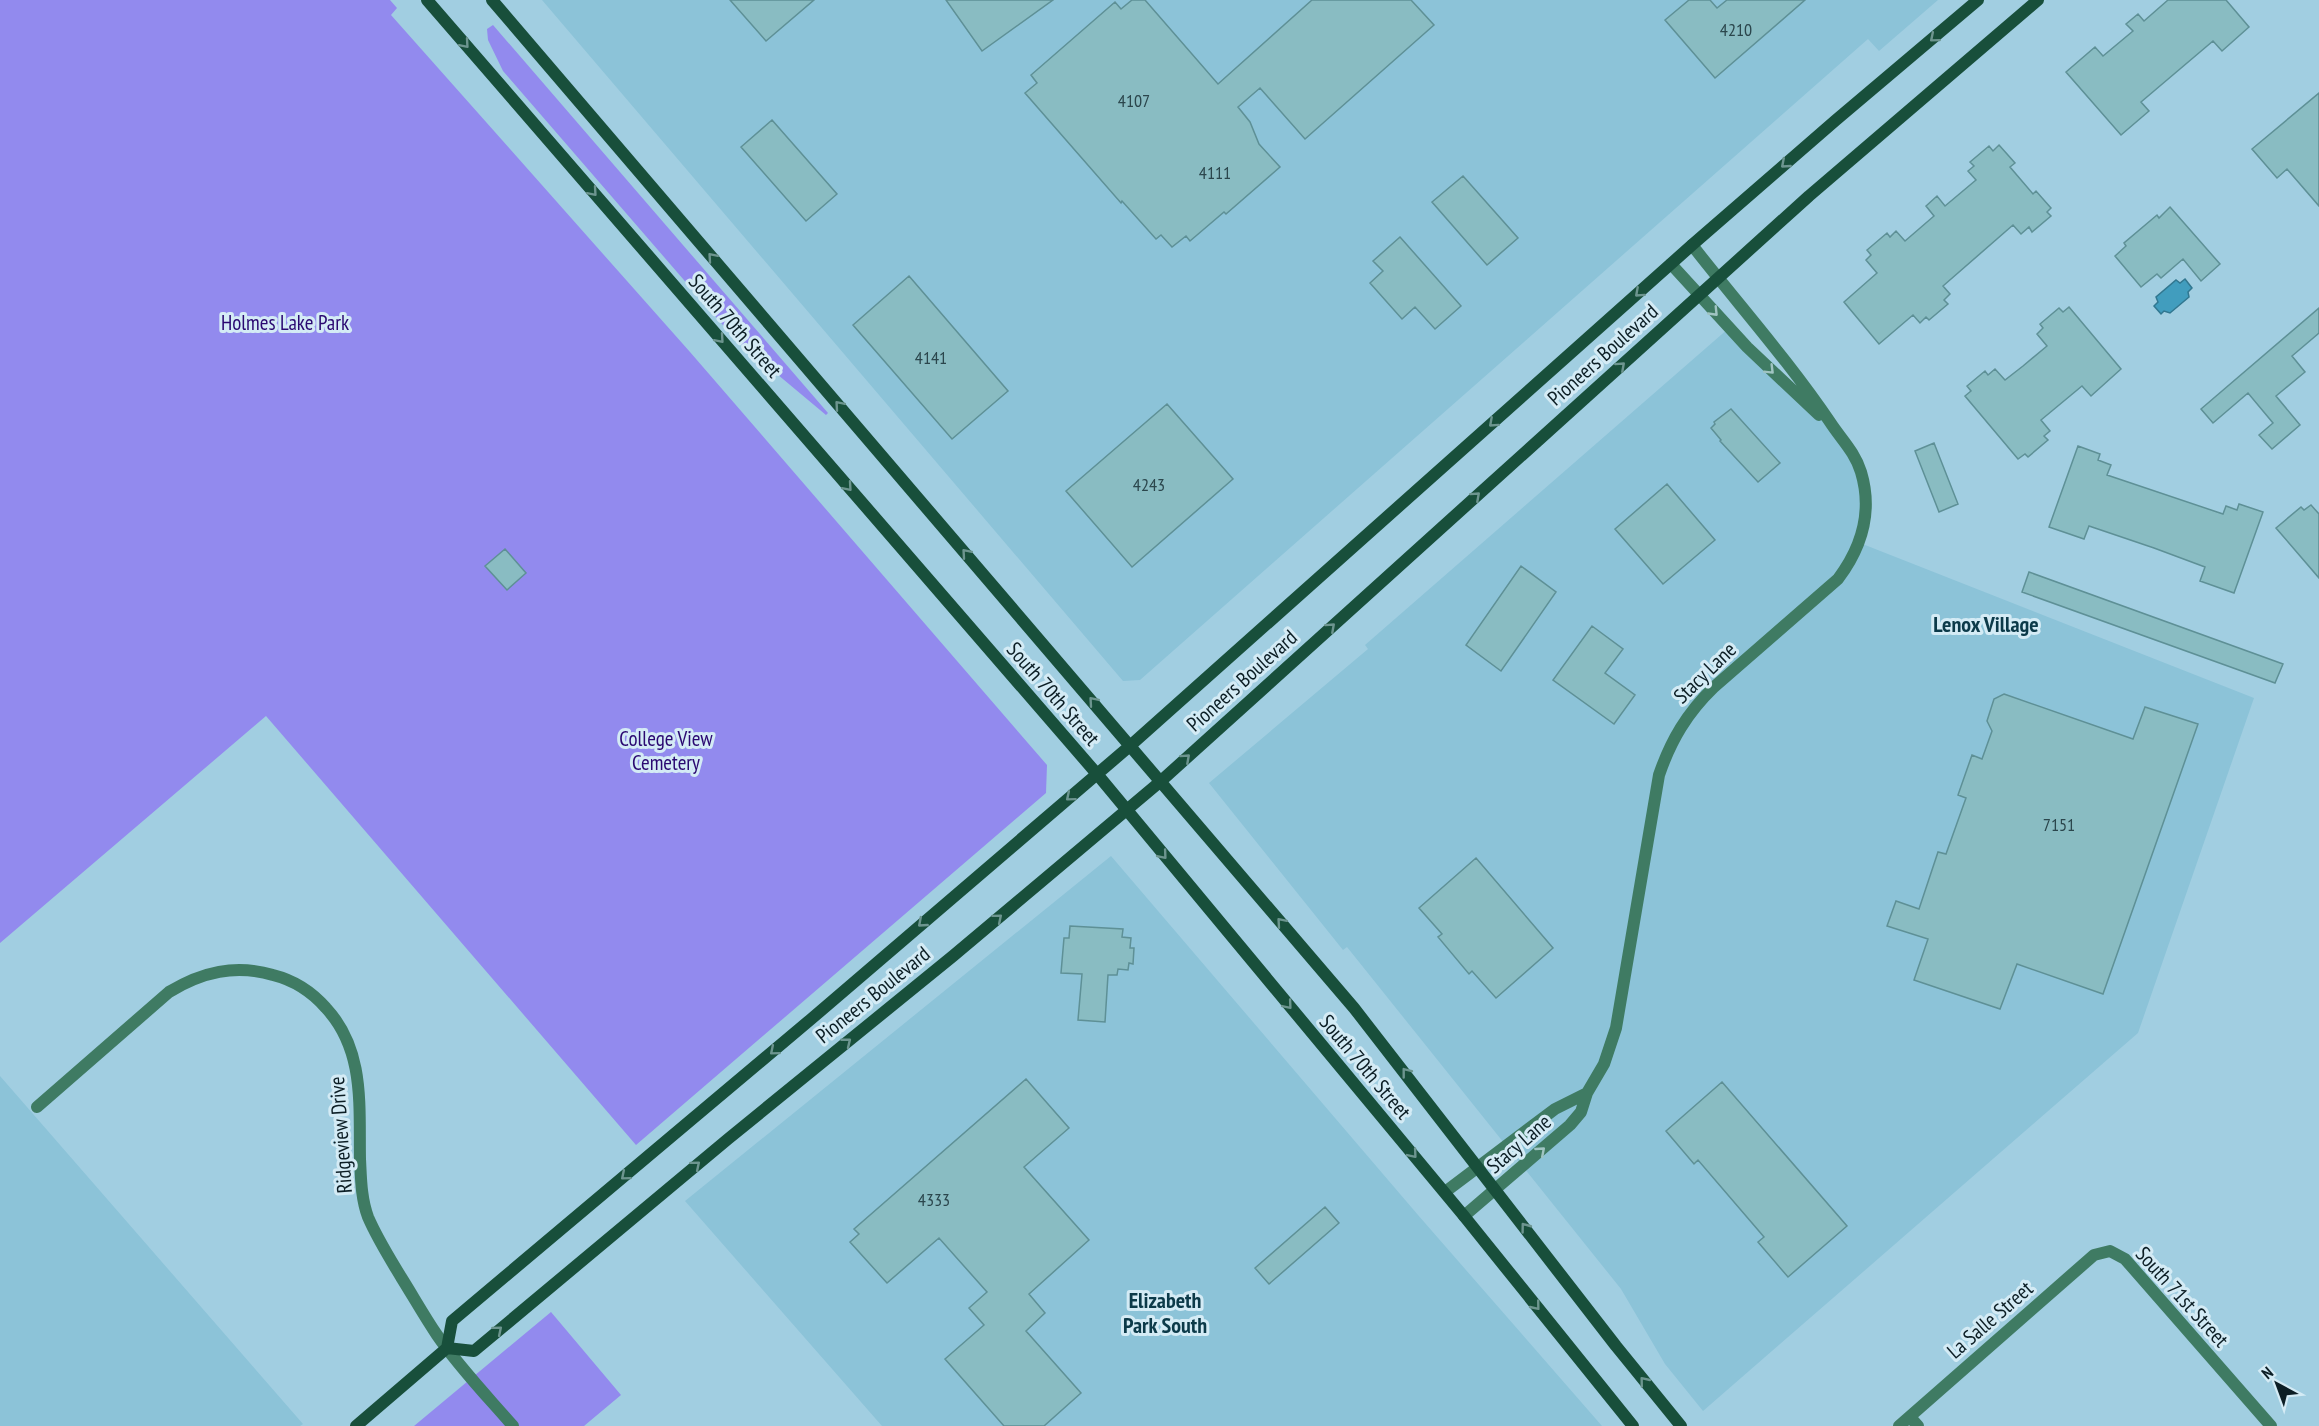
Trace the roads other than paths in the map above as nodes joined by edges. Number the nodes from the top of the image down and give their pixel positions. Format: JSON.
{"nodes":[{"id":1,"x":427,"y":0,"type":"edge"},
{"id":2,"x":492,"y":0,"type":"edge"},
{"id":3,"x":1978,"y":0,"type":"edge"},
{"id":4,"x":2038,"y":0,"type":"edge"},
{"id":5,"x":1692,"y":245,"type":"junction"},
{"id":6,"x":1671,"y":264,"type":"junction"},
{"id":7,"x":1718,"y":278,"type":"junction"},
{"id":8,"x":1698,"y":296,"type":"junction"},
{"id":9,"x":1834,"y":428,"type":"junction"},
{"id":10,"x":1131,"y":745,"type":"junction"},
{"id":11,"x":1097,"y":774,"type":"junction"},
{"id":12,"x":1161,"y":781,"type":"junction"},
{"id":13,"x":1126,"y":810,"type":"junction"},
{"id":14,"x":1587,"y":1093,"type":"junction"},
{"id":15,"x":37,"y":1107,"type":"dead end"},
{"id":16,"x":1478,"y":1166,"type":"junction"},
{"id":17,"x":1496,"y":1190,"type":"junction"},
{"id":18,"x":1445,"y":1192,"type":"junction"},
{"id":19,"x":1464,"y":1216,"type":"junction"},
{"id":20,"x":2110,"y":1251,"type":"joint"},
{"id":21,"x":447,"y":1348,"type":"junction"},
{"id":22,"x":1914,"y":1421,"type":"edge"},
{"id":23,"x":356,"y":1426,"type":"edge"},
{"id":24,"x":513,"y":1426,"type":"edge"},
{"id":25,"x":1633,"y":1426,"type":"edge"},
{"id":26,"x":1682,"y":1426,"type":"edge"},
{"id":27,"x":1899,"y":1426,"type":"edge"},
{"id":28,"x":2271,"y":1426,"type":"edge"}],
"edges":[{"from":1,"to":11,"type":"main road","name":"South 70th Street","one_way":true},
{"from":10,"to":2,"type":"main road","name":"South 70th Street","one_way":true},
{"from":3,"to":5,"type":"main road","name":"Pioneers Boulevard","one_way":true},
{"from":4,"to":7,"type":"main road","name":"Pioneers Boulevard"},
{"from":5,"to":6,"type":"main road","name":"Pioneers Boulevard"},
{"from":5,"to":7,"type":"street","name":"Stacy Lane"},
{"from":6,"to":8,"type":"street","name":"Stacy Lane"},
{"from":6,"to":10,"type":"main road","name":"Pioneers Boulevard","one_way":true},
{"from":7,"to":8,"type":"main road","name":"Pioneers Boulevard"},
{"from":7,"to":9,"type":"street","name":"Stacy Lane"},
{"from":8,"to":9,"type":"street","name":"Stacy Lane","one_way":true},
{"from":12,"to":8,"type":"main road","name":"Pioneers Boulevard","one_way":true},
{"from":9,"to":14,"type":"street","name":"Stacy Lane"},
{"from":10,"to":11,"type":"main road","name":"Pioneers Boulevard"},
{"from":10,"to":12,"type":"main road","name":"South 70th Street"},
{"from":11,"to":13,"type":"main road","name":"South 70th Street"},
{"from":11,"to":21,"type":"main road","name":"Pioneers Boulevard","one_way":true},
{"from":12,"to":13,"type":"main road","name":"Pioneers Boulevard"},
{"from":16,"to":12,"type":"main road","name":"South 70th Street","one_way":true},
{"from":13,"to":18,"type":"main road","name":"South 70th Street","one_way":true},
{"from":21,"to":13,"type":"main road","name":"Pioneers Boulevard","one_way":true},
{"from":14,"to":16,"type":"street","name":"Stacy Lane"},
{"from":17,"to":14,"type":"street","name":"Stacy Lane","one_way":true},
{"from":15,"to":21,"type":"street","name":"Ridgeview Drive"},
{"from":16,"to":17,"type":"main road","name":"South 70th Street"},
{"from":16,"to":18,"type":"street","name":"Stacy Lane"},
{"from":17,"to":19,"type":"street","name":"Stacy Lane"},
{"from":26,"to":17,"type":"main road","name":"South 70th Street","one_way":true},
{"from":18,"to":19,"type":"main road","name":"South 70th Street"},
{"from":19,"to":25,"type":"main road","name":"South 70th Street","one_way":true},
{"from":20,"to":22,"type":"street","name":"La Salle Street"},
{"from":20,"to":28,"type":"street","name":"South 71st Street"},
{"from":21,"to":23,"type":"main road"},
{"from":21,"to":24,"type":"street","name":"Ridgeview Drive"},
{"from":22,"to":27,"type":"street","name":"La Salle Street"}]}
